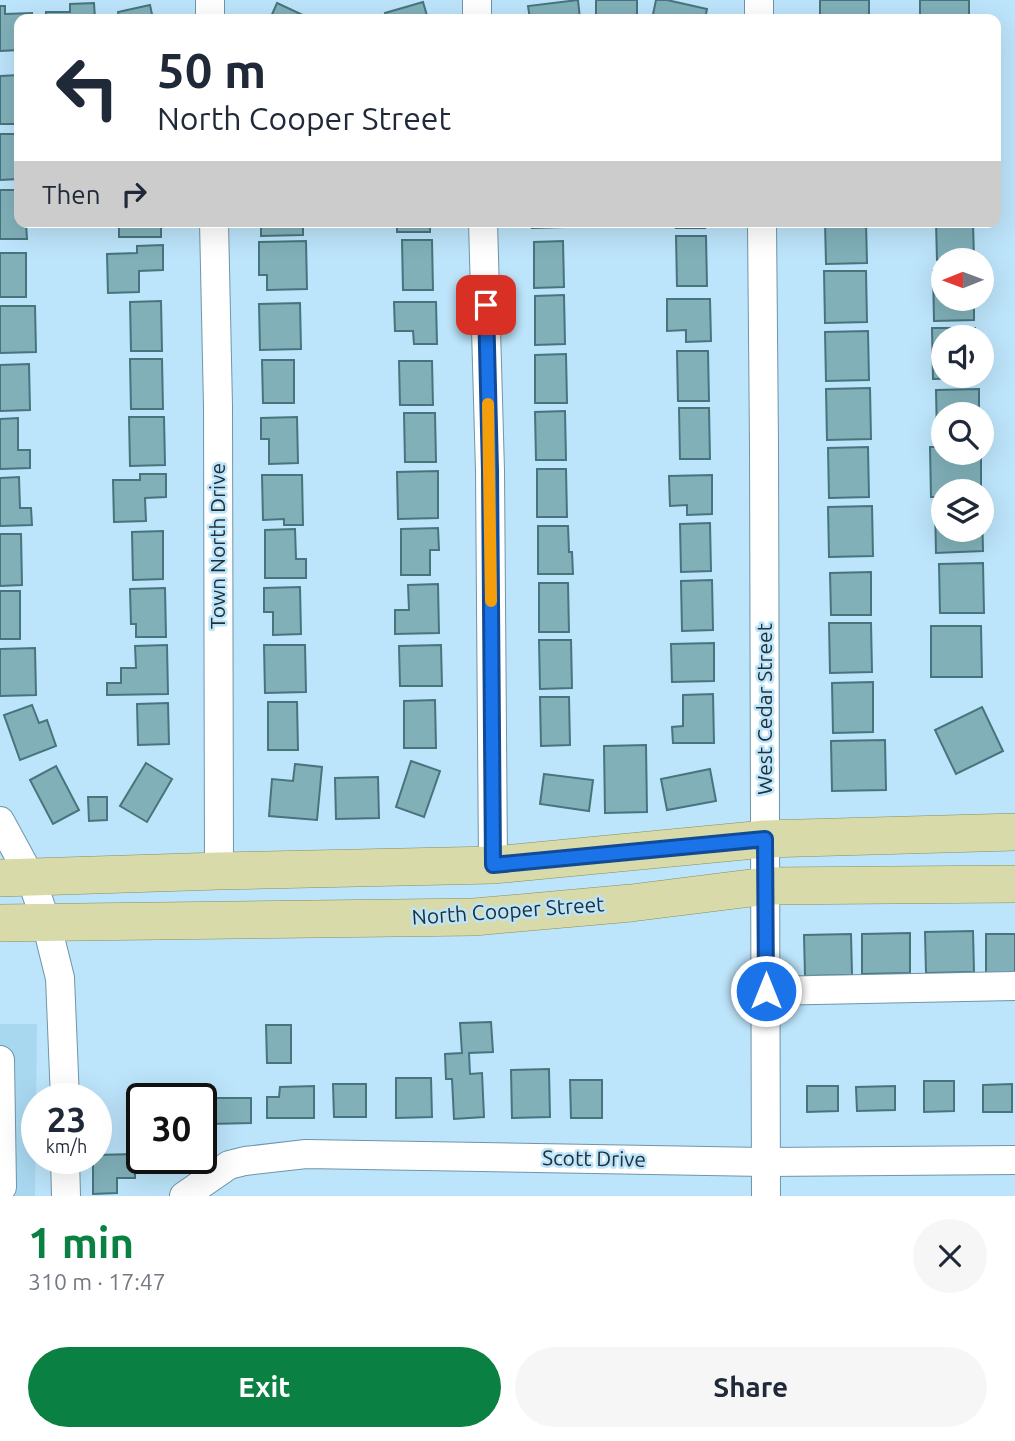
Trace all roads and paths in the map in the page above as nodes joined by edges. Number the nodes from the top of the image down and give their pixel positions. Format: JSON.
{"nodes":[{"id":1,"x":214,"y":228,"type":"edge"},
{"id":2,"x":483,"y":228,"type":"edge"},
{"id":3,"x":762,"y":228,"type":"edge"},
{"id":4,"x":0,"y":821,"type":"edge"},
{"id":5,"x":1015,"y":832,"type":"edge"},
{"id":6,"x":765,"y":839,"type":"junction"},
{"id":7,"x":493,"y":865,"type":"junction"},
{"id":8,"x":219,"y":871,"type":"junction"},
{"id":9,"x":16,"y":878,"type":"edge"},
{"id":10,"x":1015,"y":884,"type":"edge"},
{"id":11,"x":766,"y":886,"type":"junction"},
{"id":12,"x":46,"y":922,"type":"junction"},
{"id":13,"x":0,"y":923,"type":"edge"},
{"id":14,"x":1015,"y":986,"type":"edge"},
{"id":15,"x":766,"y":991,"type":"junction"},
{"id":16,"x":0,"y":1060,"type":"edge"},
{"id":17,"x":64,"y":1083,"type":"edge"},
{"id":18,"x":1015,"y":1160,"type":"edge"},
{"id":19,"x":766,"y":1162,"type":"junction"},
{"id":20,"x":65,"y":1174,"type":"edge"},
{"id":21,"x":0,"y":1187,"type":"edge"},
{"id":22,"x":66,"y":1196,"type":"edge"},
{"id":23,"x":184,"y":1196,"type":"edge"},
{"id":24,"x":766,"y":1196,"type":"edge"}],
"edges":[{"from":1,"to":8,"type":"street","name":"Town North Drive"},
{"from":2,"to":7,"type":"street"},
{"from":3,"to":6,"type":"street","name":"West Cedar Street"},
{"from":4,"to":9,"type":"street"},
{"from":5,"to":6,"type":"main road"},
{"from":6,"to":7,"type":"main road"},
{"from":6,"to":11,"type":"street","name":"West Cedar Street"},
{"from":7,"to":8,"type":"main road"},
{"from":8,"to":9,"type":"main road"},
{"from":9,"to":12,"type":"street"},
{"from":10,"to":11,"type":"main road","name":"North Cooper Street"},
{"from":11,"to":12,"type":"main road","name":"North Cooper Street"},
{"from":11,"to":15,"type":"street","name":"West Cedar Street"},
{"from":12,"to":13,"type":"main road","name":"North Cooper Street"},
{"from":12,"to":17,"type":"street"},
{"from":14,"to":15,"type":"street"},
{"from":15,"to":19,"type":"street","name":"West Cedar Street"},
{"from":16,"to":21,"type":"street"},
{"from":18,"to":19,"type":"street","name":"Scott Drive"},
{"from":19,"to":23,"type":"street","name":"Scott Drive"},
{"from":19,"to":24,"type":"street","name":"West Cedar Street"},
{"from":20,"to":22,"type":"street"}]}
